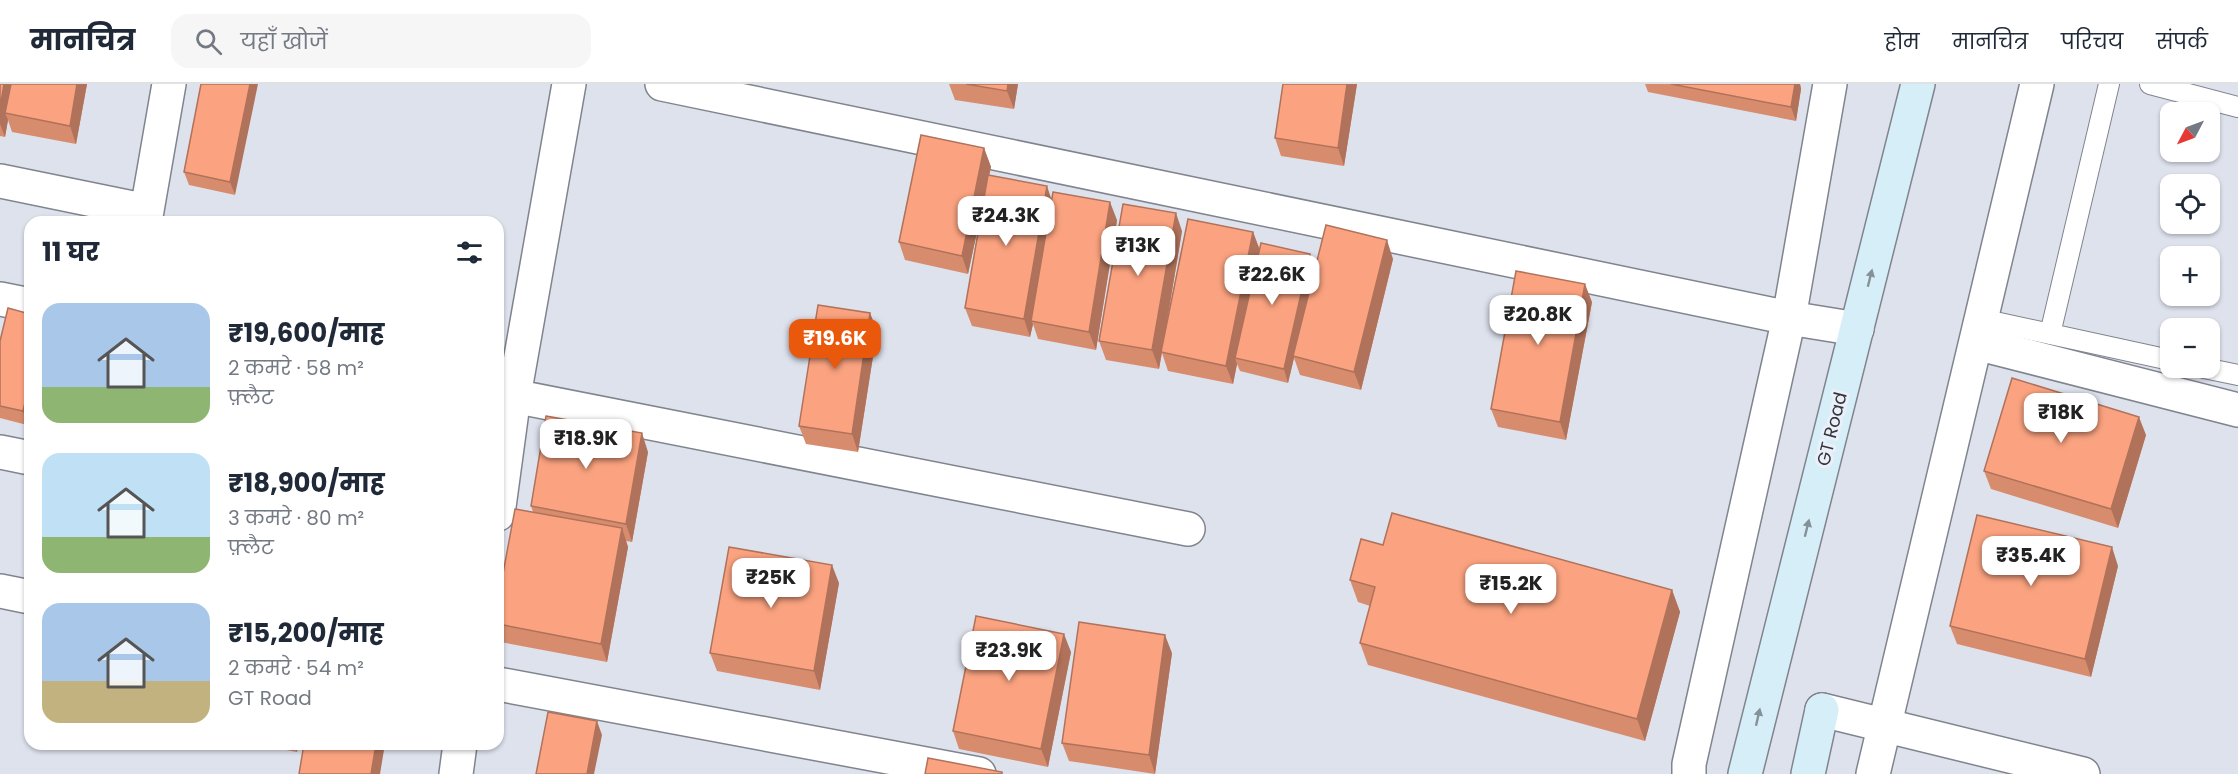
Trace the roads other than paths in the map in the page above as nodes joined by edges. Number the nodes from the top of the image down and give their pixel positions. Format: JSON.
{"nodes":[{"id":1,"x":169,"y":84,"type":"edge"},
{"id":2,"x":569,"y":84,"type":"edge"},
{"id":3,"x":662,"y":84,"type":"edge"},
{"id":4,"x":1830,"y":84,"type":"edge"},
{"id":5,"x":1918,"y":84,"type":"edge"},
{"id":6,"x":2037,"y":84,"type":"edge"},
{"id":7,"x":2109,"y":84,"type":"edge"},
{"id":8,"x":2150,"y":84,"type":"edge"},
{"id":9,"x":2238,"y":107,"type":"edge"},
{"id":10,"x":0,"y":181,"type":"edge"},
{"id":11,"x":146,"y":216,"type":"edge"},
{"id":12,"x":0,"y":299,"type":"edge"},
{"id":13,"x":24,"y":304,"type":"edge"},
{"id":14,"x":1789,"y":318,"type":"junction"},
{"id":15,"x":1857,"y":329,"type":"junction"},
{"id":16,"x":1979,"y":331,"type":"junction"},
{"id":17,"x":2050,"y":334,"type":"junction"},
{"id":18,"x":2160,"y":358,"type":"edge"},
{"id":19,"x":2220,"y":371,"type":"edge"},
{"id":20,"x":2238,"y":375,"type":"edge"},
{"id":21,"x":506,"y":394,"type":"edge"},
{"id":22,"x":2238,"y":410,"type":"edge"},
{"id":23,"x":504,"y":424,"type":"edge"},
{"id":24,"x":0,"y":452,"type":"edge"},
{"id":25,"x":24,"y":457,"type":"edge"},
{"id":26,"x":1188,"y":528,"type":"dead end"},
{"id":27,"x":0,"y":591,"type":"edge"},
{"id":28,"x":24,"y":596,"type":"edge"},
{"id":29,"x":504,"y":685,"type":"edge"},
{"id":30,"x":1822,"y":711,"type":"joint"},
{"id":31,"x":1884,"y":726,"type":"junction"},
{"id":32,"x":459,"y":750,"type":"edge"},
{"id":33,"x":456,"y":774,"type":"edge"},
{"id":34,"x":979,"y":774,"type":"edge"},
{"id":35,"x":1689,"y":774,"type":"edge"},
{"id":36,"x":1745,"y":774,"type":"edge"},
{"id":37,"x":1808,"y":774,"type":"edge"},
{"id":38,"x":1873,"y":774,"type":"edge"},
{"id":39,"x":2083,"y":774,"type":"edge"}],
"edges":[{"from":1,"to":11,"type":"street"},
{"from":2,"to":21,"type":"street"},
{"from":3,"to":14,"type":"street"},
{"from":4,"to":14,"type":"street"},
{"from":15,"to":5,"type":"main road","name":"GT Road","one_way":true},
{"from":6,"to":16,"type":"street"},
{"from":7,"to":17,"type":"lane"},
{"from":8,"to":9,"type":"lane"},
{"from":10,"to":11,"type":"street"},
{"from":12,"to":13,"type":"street"},
{"from":14,"to":15,"type":"street"},
{"from":14,"to":35,"type":"street"},
{"from":36,"to":15,"type":"main road","name":"GT Road","one_way":true},
{"from":16,"to":17,"type":"lane"},
{"from":16,"to":22,"type":"street"},
{"from":16,"to":31,"type":"street"},
{"from":17,"to":18,"type":"lane"},
{"from":19,"to":20,"type":"lane"},
{"from":21,"to":23,"type":"street"},
{"from":21,"to":26,"type":"street"},
{"from":24,"to":25,"type":"street"},
{"from":27,"to":28,"type":"street"},
{"from":29,"to":34,"type":"street"},
{"from":30,"to":31,"type":"street"},
{"from":30,"to":37,"type":"main road"},
{"from":31,"to":38,"type":"street"},
{"from":31,"to":39,"type":"street"},
{"from":32,"to":33,"type":"street"}]}
